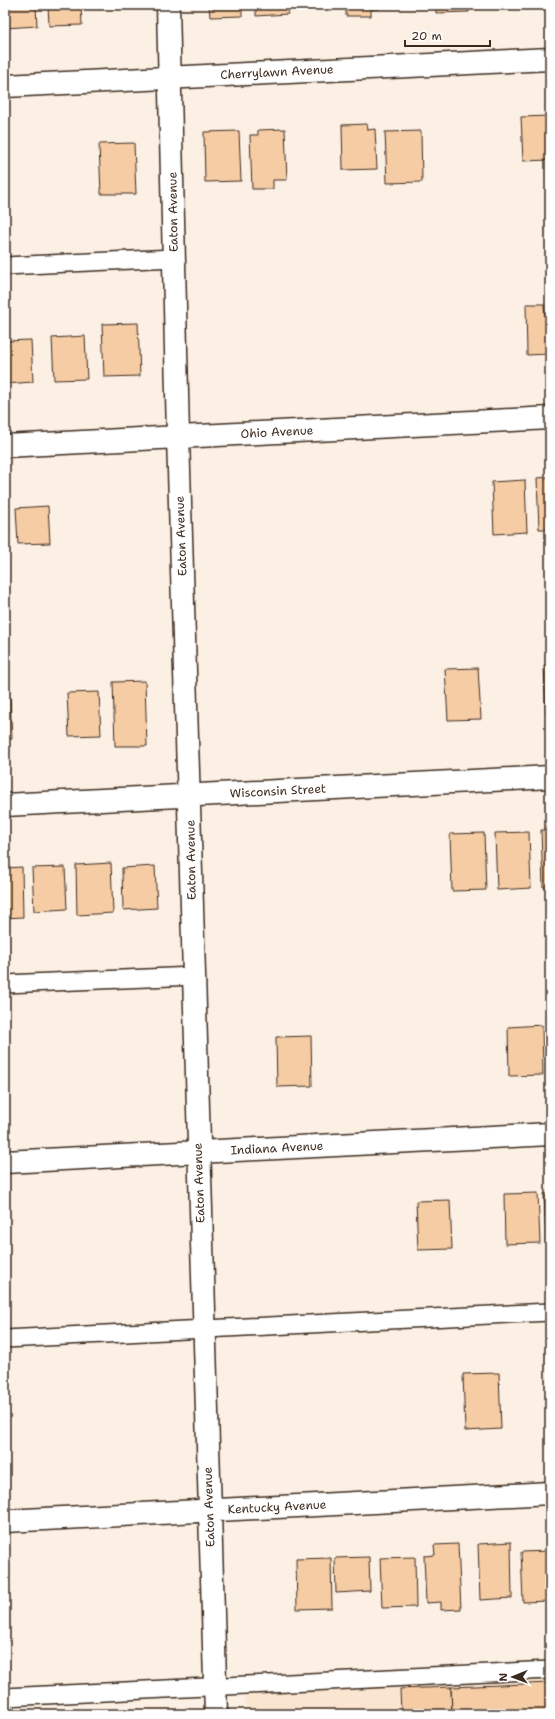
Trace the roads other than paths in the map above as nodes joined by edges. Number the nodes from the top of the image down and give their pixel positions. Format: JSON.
{"nodes":[{"id":1,"x":168,"y":5,"type":"edge"},
{"id":2,"x":550,"y":58,"type":"edge"},
{"id":3,"x":170,"y":78,"type":"junction"},
{"id":4,"x":5,"y":86,"type":"edge"},
{"id":5,"x":174,"y":258,"type":"junction"},
{"id":6,"x":5,"y":266,"type":"edge"},
{"id":7,"x":550,"y":418,"type":"edge"},
{"id":8,"x":178,"y":436,"type":"junction"},
{"id":9,"x":5,"y":446,"type":"edge"},
{"id":10,"x":550,"y":777,"type":"edge"},
{"id":11,"x":189,"y":795,"type":"junction"},
{"id":12,"x":5,"y":805,"type":"edge"},
{"id":13,"x":194,"y":976,"type":"junction"},
{"id":14,"x":5,"y":984,"type":"edge"},
{"id":15,"x":550,"y":1134,"type":"edge"},
{"id":16,"x":198,"y":1152,"type":"junction"},
{"id":17,"x":5,"y":1162,"type":"edge"},
{"id":18,"x":550,"y":1312,"type":"edge"},
{"id":19,"x":204,"y":1329,"type":"junction"},
{"id":20,"x":5,"y":1339,"type":"edge"},
{"id":21,"x":550,"y":1493,"type":"edge"},
{"id":22,"x":209,"y":1510,"type":"junction"},
{"id":23,"x":5,"y":1521,"type":"edge"},
{"id":24,"x":550,"y":1670,"type":"edge"},
{"id":25,"x":215,"y":1687,"type":"junction"},
{"id":26,"x":5,"y":1697,"type":"edge"},
{"id":27,"x":216,"y":1714,"type":"edge"}],
"edges":[{"from":1,"to":3,"type":"street","name":"Eaton Avenue"},
{"from":2,"to":3,"type":"street","name":"Cherrylawn Avenue"},
{"from":3,"to":4,"type":"street","name":"Cherrylawn Avenue"},
{"from":3,"to":5,"type":"street","name":"Eaton Avenue"},
{"from":5,"to":6,"type":"lane"},
{"from":5,"to":8,"type":"street","name":"Eaton Avenue"},
{"from":7,"to":8,"type":"street","name":"Ohio Avenue"},
{"from":8,"to":9,"type":"street","name":"Ohio Avenue"},
{"from":8,"to":11,"type":"street","name":"Eaton Avenue"},
{"from":10,"to":11,"type":"street","name":"Wisconsin Street"},
{"from":11,"to":12,"type":"street","name":"Wisconsin Street"},
{"from":11,"to":13,"type":"street","name":"Eaton Avenue"},
{"from":13,"to":14,"type":"lane"},
{"from":13,"to":16,"type":"street","name":"Eaton Avenue"},
{"from":15,"to":16,"type":"street","name":"Indiana Avenue"},
{"from":16,"to":17,"type":"street","name":"Indiana Avenue"},
{"from":16,"to":19,"type":"street","name":"Eaton Avenue"},
{"from":18,"to":19,"type":"lane"},
{"from":19,"to":20,"type":"lane"},
{"from":19,"to":22,"type":"street","name":"Eaton Avenue"},
{"from":21,"to":22,"type":"street","name":"Kentucky Avenue"},
{"from":22,"to":23,"type":"street","name":"Kentucky Avenue"},
{"from":22,"to":25,"type":"street","name":"Eaton Avenue"},
{"from":24,"to":25,"type":"lane"},
{"from":25,"to":26,"type":"lane"},
{"from":25,"to":27,"type":"street","name":"Eaton Avenue"}]}
